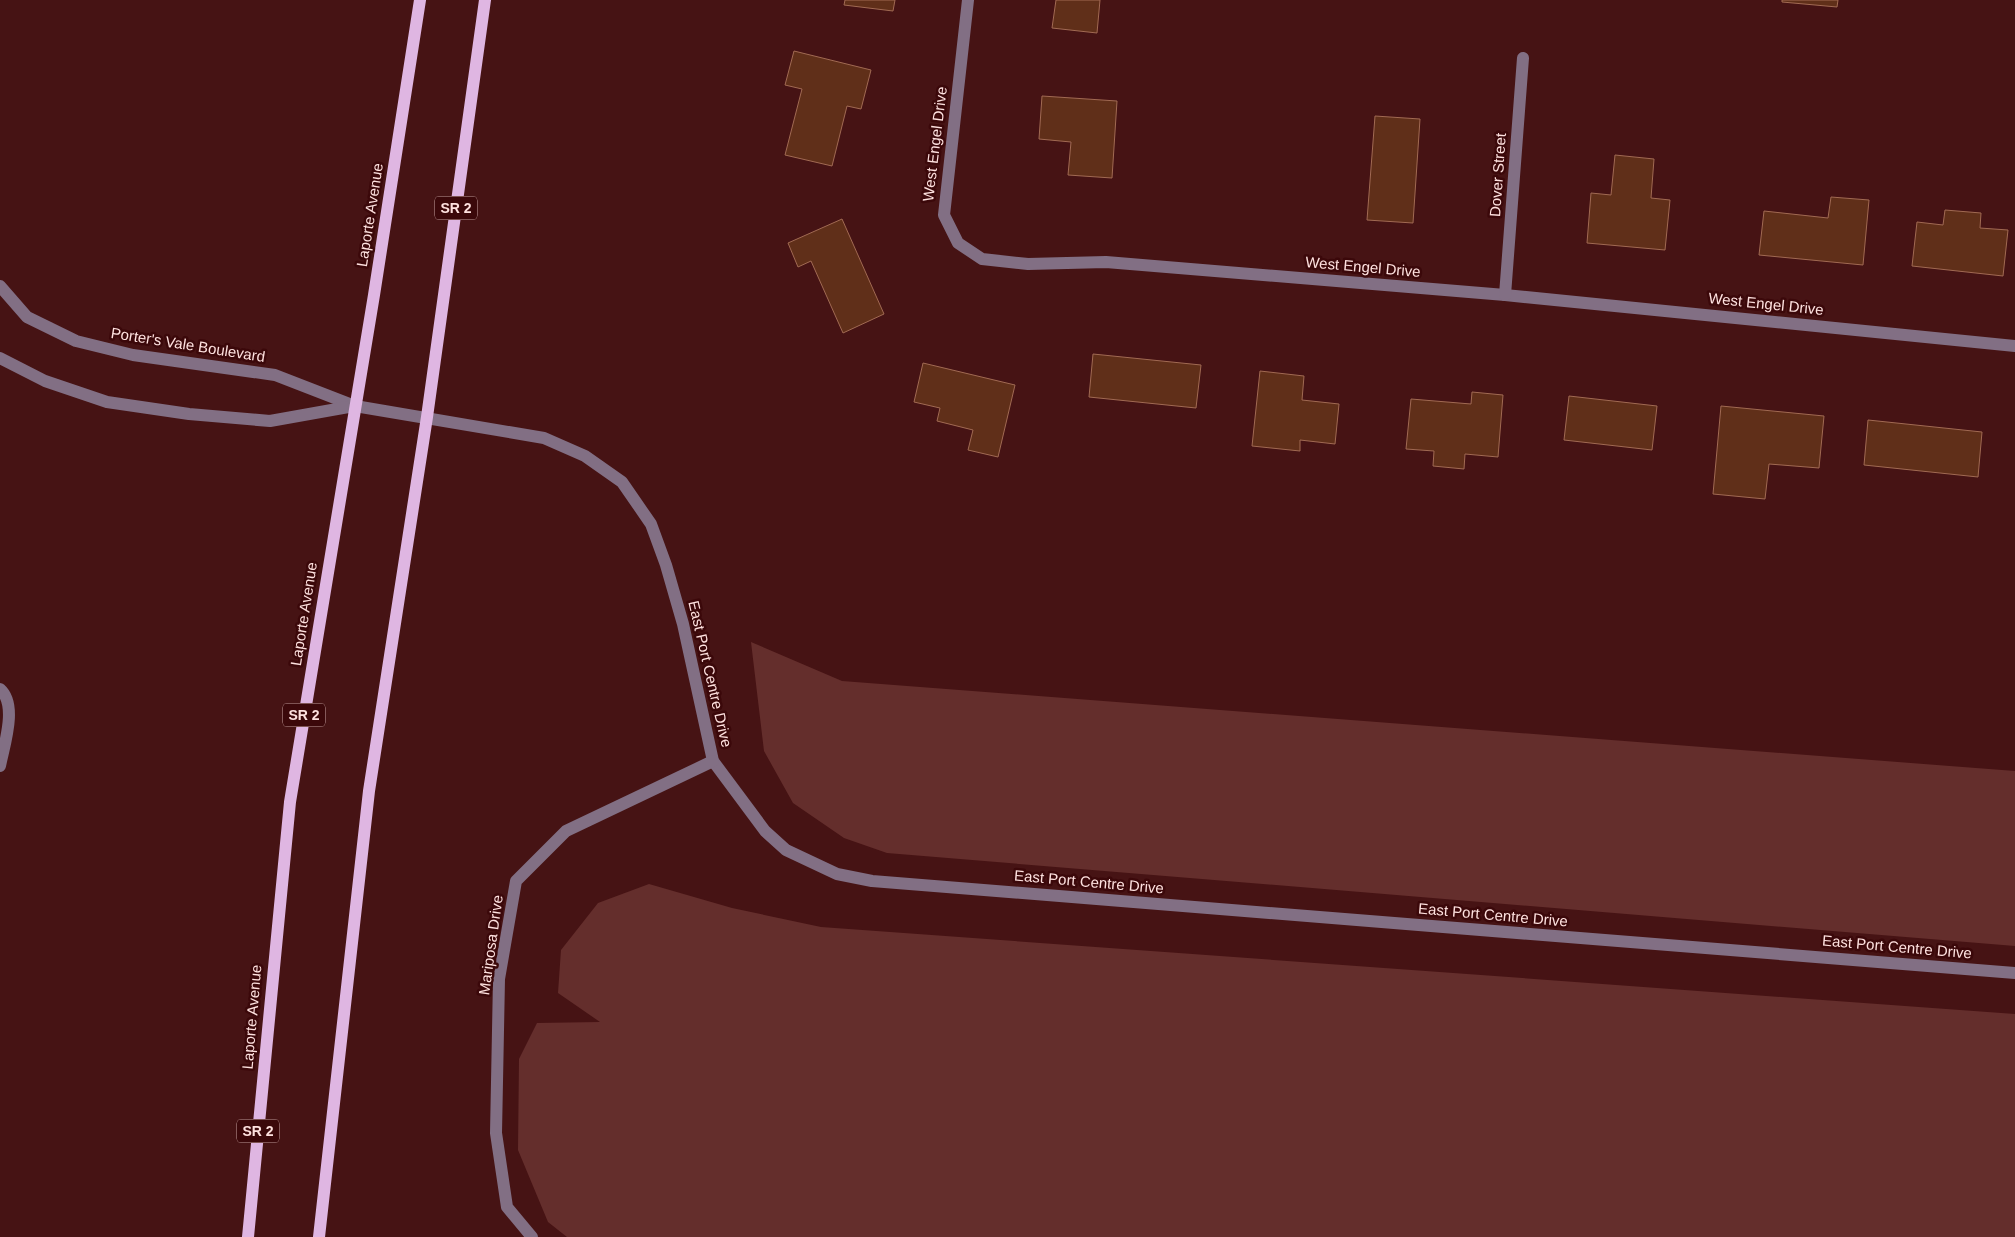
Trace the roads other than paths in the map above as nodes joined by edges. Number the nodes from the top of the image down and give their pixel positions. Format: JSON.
{"nodes":[{"id":1,"x":420,"y":0,"type":"edge"},
{"id":2,"x":485,"y":0,"type":"edge"},
{"id":3,"x":968,"y":0,"type":"edge"},
{"id":4,"x":1523,"y":58,"type":"dead end"},
{"id":5,"x":0,"y":286,"type":"edge"},
{"id":6,"x":1505,"y":295,"type":"junction"},
{"id":7,"x":2015,"y":346,"type":"edge"},
{"id":8,"x":0,"y":358,"type":"edge"},
{"id":9,"x":355,"y":406,"type":"junction"},
{"id":10,"x":427,"y":417,"type":"junction"},
{"id":11,"x":0,"y":689,"type":"edge"},
{"id":12,"x":713,"y":761,"type":"junction"},
{"id":13,"x":0,"y":766,"type":"edge"},
{"id":14,"x":2015,"y":973,"type":"edge"},
{"id":15,"x":248,"y":1237,"type":"edge"},
{"id":16,"x":319,"y":1237,"type":"edge"},
{"id":17,"x":532,"y":1237,"type":"edge"}],
"edges":[{"from":1,"to":9,"type":"main road","name":"Laporte Avenue","number":"SR 2"},
{"from":2,"to":10,"type":"main road","number":"SR 2"},
{"from":3,"to":6,"type":"street","name":"West Engel Drive"},
{"from":4,"to":6,"type":"street","name":"Dover Street"},
{"from":5,"to":9,"type":"street","name":"Porter's Vale Boulevard"},
{"from":6,"to":7,"type":"street","name":"West Engel Drive"},
{"from":8,"to":9,"type":"street","name":"Porter's Vale Boulevard"},
{"from":9,"to":10,"type":"street","name":"Porter's Vale Boulevard"},
{"from":9,"to":15,"type":"main road","name":"Laporte Avenue","number":"SR 2"},
{"from":10,"to":12,"type":"street","name":"East Port Centre Drive"},
{"from":10,"to":16,"type":"main road","number":"SR 2"},
{"from":11,"to":13,"type":"street"},
{"from":12,"to":14,"type":"street","name":"East Port Centre Drive"},
{"from":12,"to":17,"type":"street","name":"Mariposa Drive"}]}
